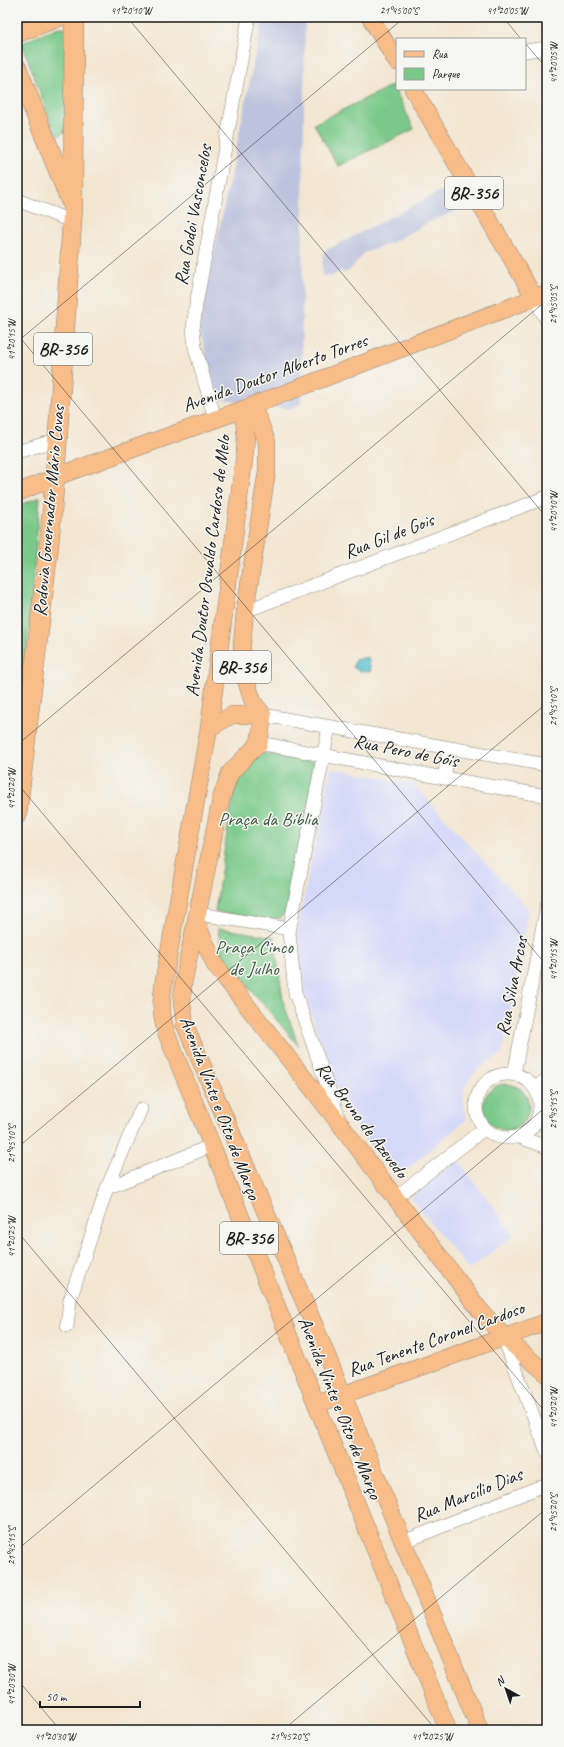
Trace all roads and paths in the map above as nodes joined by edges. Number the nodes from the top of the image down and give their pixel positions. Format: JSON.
{"nodes":[{"id":1,"x":61,"y":17,"type":"edge"},
{"id":2,"x":74,"y":17,"type":"edge"},
{"id":3,"x":249,"y":17,"type":"edge"},
{"id":4,"x":374,"y":20,"type":"edge"},
{"id":5,"x":17,"y":34,"type":"edge"},
{"id":6,"x":547,"y":48,"type":"edge"},
{"id":7,"x":526,"y":51,"type":"edge"},
{"id":8,"x":395,"y":56,"type":"edge"},
{"id":9,"x":17,"y":68,"type":"edge"},
{"id":10,"x":414,"y":90,"type":"edge"},
{"id":11,"x":74,"y":125,"type":"junction"},
{"id":12,"x":41,"y":129,"type":"junction"},
{"id":13,"x":17,"y":200,"type":"edge"},
{"id":14,"x":72,"y":214,"type":"junction"},
{"id":15,"x":541,"y":295,"type":"edge"},
{"id":16,"x":547,"y":321,"type":"edge"},
{"id":17,"x":246,"y":408,"type":"junction"},
{"id":18,"x":215,"y":418,"type":"junction"},
{"id":19,"x":57,"y":440,"type":"junction"},
{"id":20,"x":17,"y":452,"type":"edge"},
{"id":21,"x":55,"y":477,"type":"junction"},
{"id":22,"x":18,"y":491,"type":"edge"},
{"id":23,"x":547,"y":497,"type":"edge"},
{"id":24,"x":245,"y":611,"type":"junction"},
{"id":25,"x":262,"y":715,"type":"junction"},
{"id":26,"x":329,"y":727,"type":"junction"},
{"id":27,"x":209,"y":728,"type":"junction"},
{"id":28,"x":259,"y":743,"type":"junction"},
{"id":29,"x":449,"y":749,"type":"junction"},
{"id":30,"x":323,"y":754,"type":"junction"},
{"id":31,"x":547,"y":765,"type":"edge"},
{"id":32,"x":444,"y":778,"type":"junction"},
{"id":33,"x":547,"y":796,"type":"edge"},
{"id":34,"x":18,"y":806,"type":"edge"},
{"id":35,"x":547,"y":905,"type":"edge"},
{"id":36,"x":198,"y":919,"type":"junction"},
{"id":37,"x":290,"y":929,"type":"junction"},
{"id":38,"x":174,"y":1053,"type":"junction"},
{"id":39,"x":514,"y":1074,"type":"junction"},
{"id":40,"x":547,"y":1079,"type":"edge"},
{"id":41,"x":209,"y":1081,"type":"junction"},
{"id":42,"x":535,"y":1088,"type":"junction"},
{"id":43,"x":141,"y":1109,"type":"dead end"},
{"id":44,"x":340,"y":1124,"type":"junction"},
{"id":45,"x":484,"y":1129,"type":"junction"},
{"id":46,"x":519,"y":1137,"type":"junction"},
{"id":47,"x":211,"y":1146,"type":"junction"},
{"id":48,"x":547,"y":1147,"type":"edge"},
{"id":49,"x":107,"y":1188,"type":"junction"},
{"id":50,"x":394,"y":1198,"type":"junction"},
{"id":51,"x":547,"y":1322,"type":"edge"},
{"id":52,"x":67,"y":1326,"type":"dead end"},
{"id":53,"x":503,"y":1336,"type":"junction"},
{"id":54,"x":547,"y":1374,"type":"edge"},
{"id":55,"x":343,"y":1394,"type":"junction"},
{"id":56,"x":317,"y":1404,"type":"junction"},
{"id":57,"x":547,"y":1452,"type":"edge"},
{"id":58,"x":547,"y":1484,"type":"edge"},
{"id":59,"x":403,"y":1542,"type":"junction"},
{"id":60,"x":448,"y":1730,"type":"edge"},
{"id":61,"x":480,"y":1730,"type":"edge"}],
"edges":[{"from":1,"to":5,"type":"main road"},
{"from":2,"to":11,"type":"highway","name":"Rodovia Governador Mário Covas","number":"BR-356"},
{"from":3,"to":18,"type":"street","name":"Rua Godoi Vasconcelos"},
{"from":4,"to":8,"type":"main road"},
{"from":6,"to":7,"type":"street"},
{"from":9,"to":12,"type":"highway","name":"Rodovia Governador Mário Covas"},
{"from":10,"to":15,"type":"main road","number":"BR-356"},
{"from":11,"to":12,"type":"highway"},
{"from":11,"to":14,"type":"highway","name":"Rodovia Governador Mário Covas","number":"BR-356"},
{"from":12,"to":14,"type":"highway","name":"Rodovia Governador Mário Covas"},
{"from":13,"to":14,"type":"street"},
{"from":14,"to":19,"type":"highway","name":"Rodovia Governador Mário Covas","number":"BR-356"},
{"from":15,"to":16,"type":"street"},
{"from":15,"to":17,"type":"main road","name":"Avenida Doutor Alberto Torres"},
{"from":17,"to":18,"type":"main road","name":"Avenida Doutor Alberto Torres"},
{"from":17,"to":24,"type":"main road","name":"Avenida Doutor Oswaldo Cardoso de Melo","number":"BR-356"},
{"from":17,"to":27,"type":"main road","name":"Avenida Doutor Oswaldo Cardoso de Melo","number":"BR-356"},
{"from":18,"to":21,"type":"main road","name":"Avenida Doutor Alberto Torres"},
{"from":19,"to":20,"type":"street"},
{"from":19,"to":21,"type":"highway","name":"Rodovia Governador Mário Covas","number":"BR-356"},
{"from":21,"to":22,"type":"main road","name":"Avenida Doutor Alberto Torres"},
{"from":21,"to":34,"type":"highway","name":"Rodovia Governador Mário Covas"},
{"from":23,"to":24,"type":"street","name":"Rua Gil de Gois"},
{"from":24,"to":25,"type":"main road","name":"Avenida Doutor Oswaldo Cardoso de Melo","number":"BR-356"},
{"from":25,"to":26,"type":"street","name":"Rua Pero de Góis"},
{"from":25,"to":27,"type":"main road"},
{"from":25,"to":28,"type":"main road"},
{"from":26,"to":29,"type":"street","name":"Rua Pero de Góis"},
{"from":26,"to":30,"type":"street"},
{"from":27,"to":38,"type":"main road","name":"Avenida Vinte e Oito de Março","number":"BR-356"},
{"from":28,"to":30,"type":"street","name":"Rua Pero de Góis"},
{"from":28,"to":36,"type":"main road"},
{"from":29,"to":31,"type":"street","name":"Rua Pero de Góis"},
{"from":29,"to":32,"type":"street"},
{"from":30,"to":32,"type":"street","name":"Rua Pero de Góis"},
{"from":30,"to":37,"type":"street"},
{"from":32,"to":33,"type":"street","name":"Rua Pero de Góis"},
{"from":35,"to":39,"type":"street","name":"Rua Silva Arcos"},
{"from":36,"to":37,"type":"street"},
{"from":36,"to":41,"type":"main road","name":"Avenida Vinte e Oito de Março"},
{"from":36,"to":44,"type":"main road","name":"Rua Bruno de Azevedo"},
{"from":37,"to":44,"type":"street"},
{"from":38,"to":41,"type":"main road"},
{"from":38,"to":47,"type":"main road","name":"Avenida Vinte e Oito de Março","number":"BR-356"},
{"from":39,"to":42,"type":"street"},
{"from":39,"to":45,"type":"street"},
{"from":40,"to":42,"type":"street"},
{"from":41,"to":55,"type":"main road","name":"Avenida Vinte e Oito de Março"},
{"from":42,"to":46,"type":"street"},
{"from":43,"to":49,"type":"street"},
{"from":44,"to":50,"type":"main road","name":"Rua Bruno de Azevedo"},
{"from":45,"to":46,"type":"street"},
{"from":45,"to":50,"type":"street"},
{"from":46,"to":48,"type":"street"},
{"from":47,"to":49,"type":"street"},
{"from":47,"to":56,"type":"main road","name":"Avenida Vinte e Oito de Março","number":"BR-356"},
{"from":49,"to":52,"type":"street"},
{"from":50,"to":53,"type":"main road","name":"Rua Bruno de Azevedo"},
{"from":51,"to":53,"type":"main road","name":"Rua Tenente Coronel Cardoso"},
{"from":53,"to":54,"type":"main road","name":"Rua Bruno de Azevedo"},
{"from":53,"to":55,"type":"main road","name":"Rua Tenente Coronel Cardoso"},
{"from":53,"to":57,"type":"street"},
{"from":55,"to":56,"type":"main road","name":"Rua Tenente Coronel Cardoso"},
{"from":55,"to":59,"type":"main road","name":"Avenida Vinte e Oito de Março"},
{"from":56,"to":60,"type":"main road","name":"Avenida Vinte e Oito de Março","number":"BR-356"},
{"from":58,"to":59,"type":"street","name":"Rua Marcílio Dias"},
{"from":59,"to":61,"type":"main road","name":"Avenida Vinte e Oito de Março"}]}
